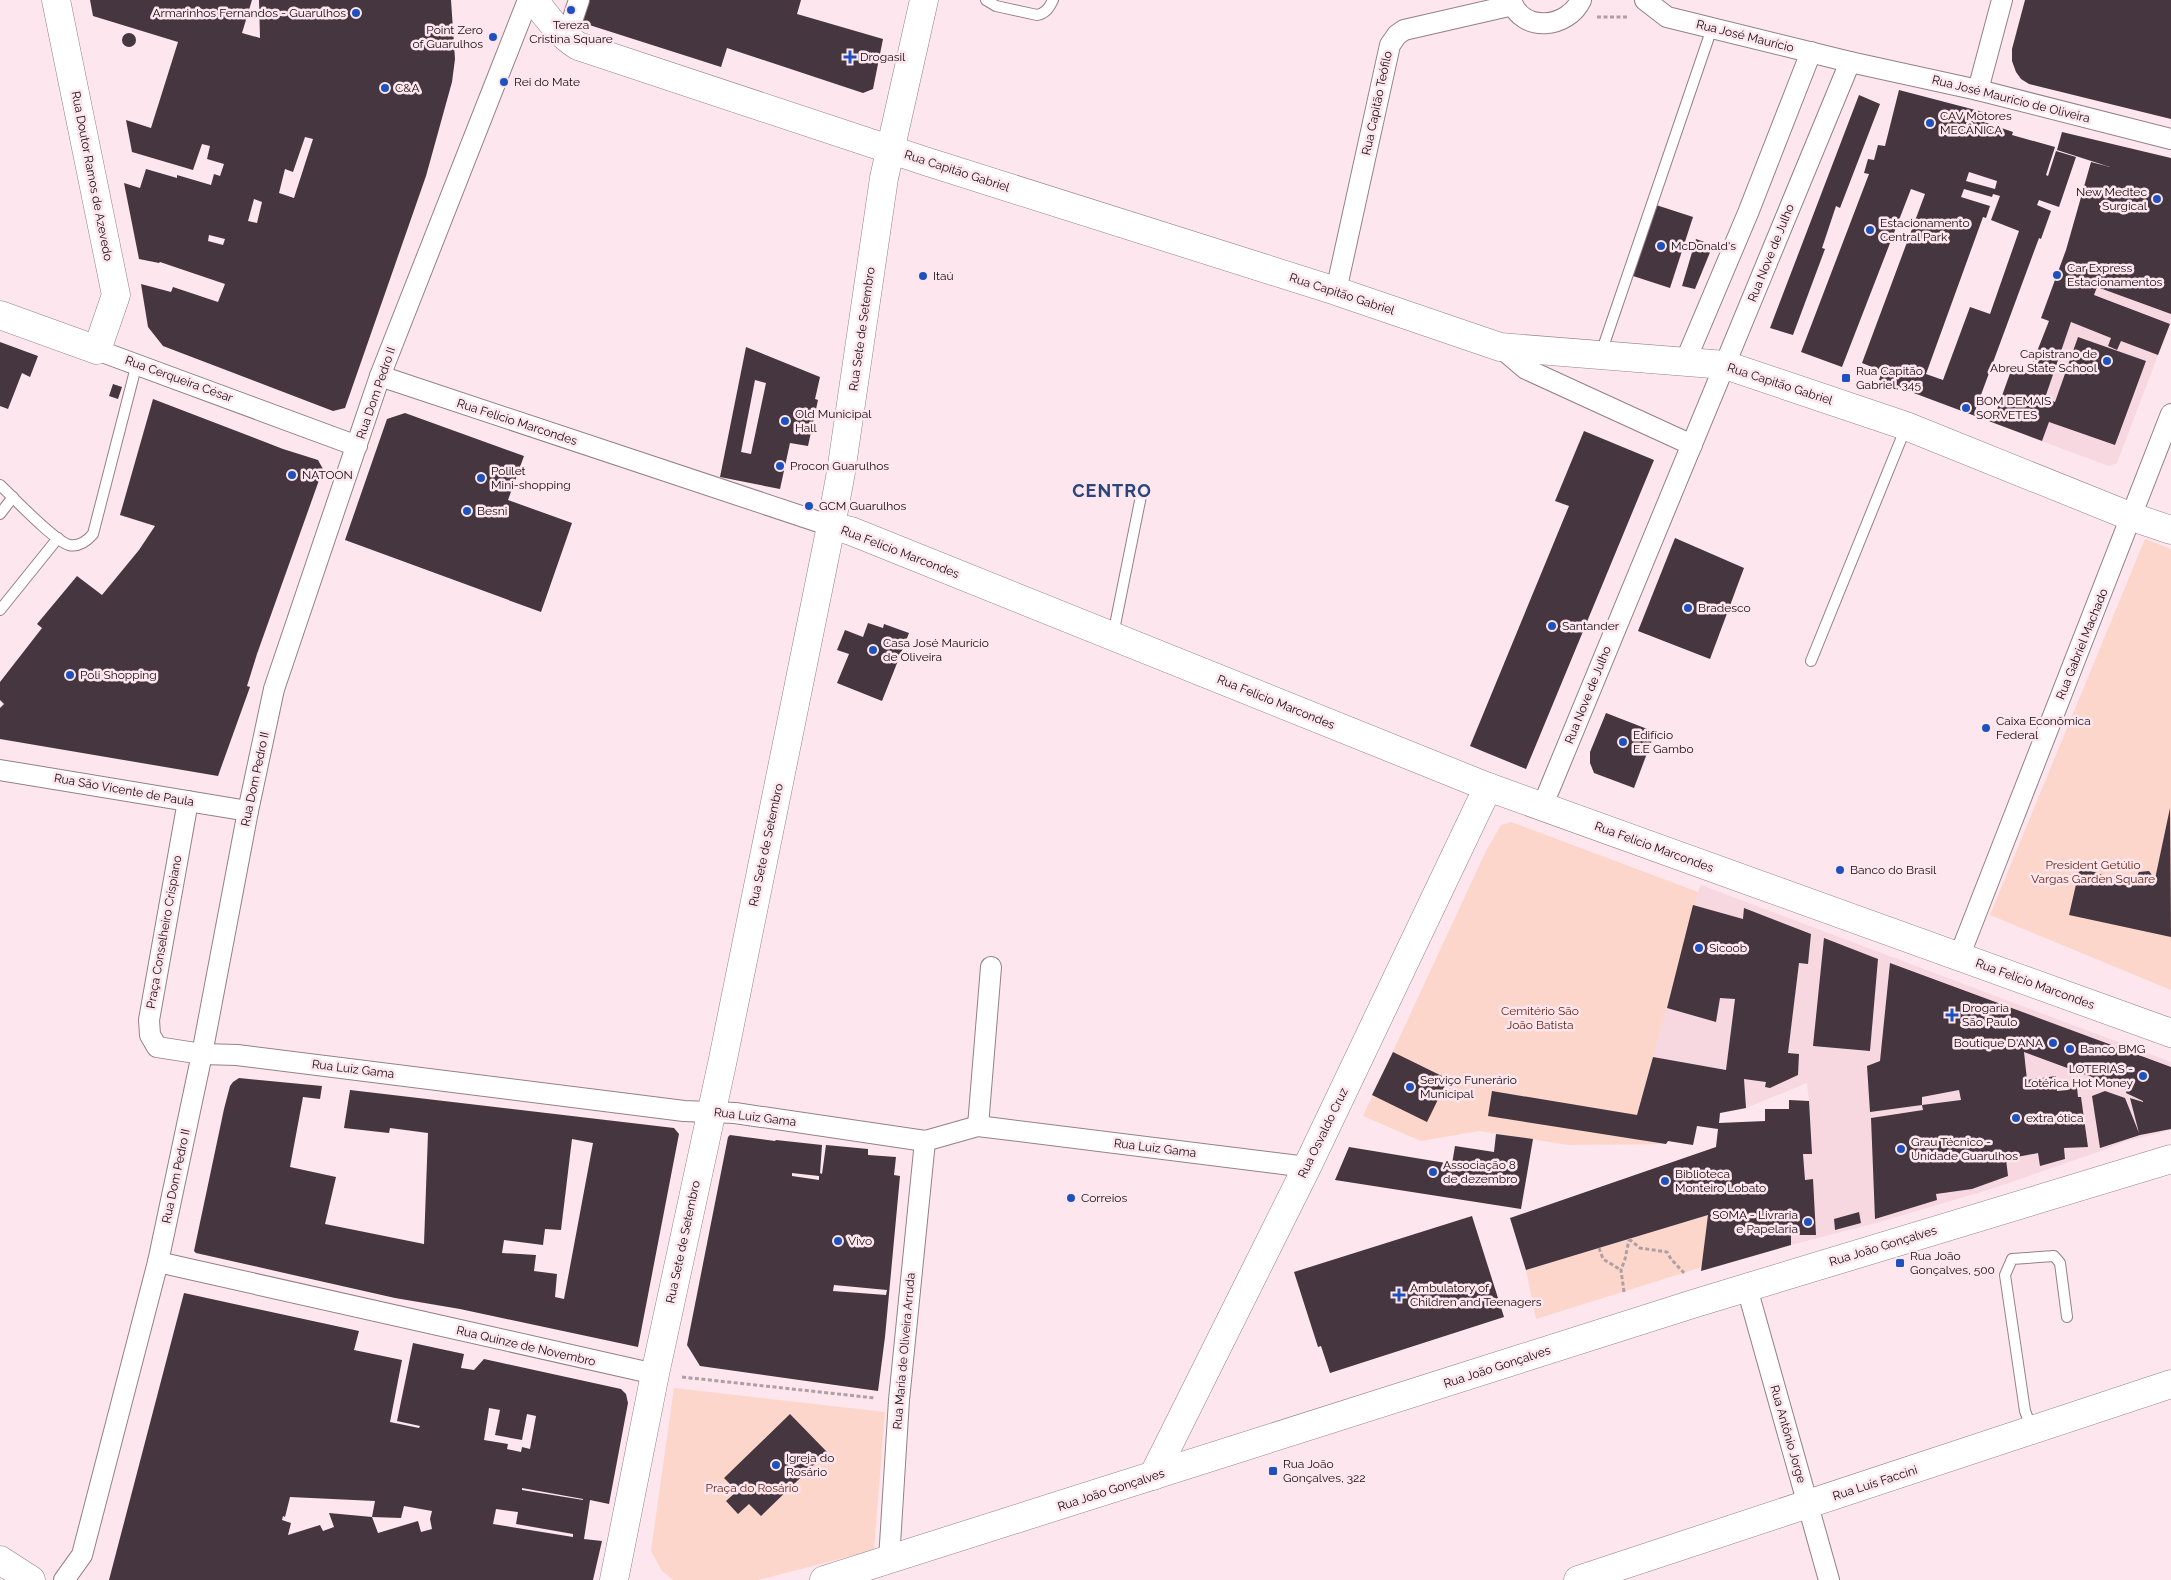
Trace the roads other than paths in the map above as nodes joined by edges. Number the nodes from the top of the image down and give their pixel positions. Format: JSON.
{"nodes":[{"id":1,"x":56,"y":0,"type":"edge"},
{"id":2,"x":528,"y":0,"type":"edge"},
{"id":3,"x":534,"y":0,"type":"edge"},
{"id":4,"x":579,"y":0,"type":"edge"},
{"id":5,"x":924,"y":0,"type":"edge"},
{"id":6,"x":986,"y":0,"type":"edge"},
{"id":7,"x":1053,"y":0,"type":"edge"},
{"id":8,"x":1581,"y":0,"type":"edge"},
{"id":9,"x":1645,"y":0,"type":"edge"},
{"id":10,"x":2002,"y":0,"type":"edge"},
{"id":11,"x":1512,"y":3,"type":"edge"},
{"id":12,"x":1712,"y":28,"type":"junction"},
{"id":13,"x":566,"y":39,"type":"junction"},
{"id":14,"x":1811,"y":52,"type":"junction"},
{"id":15,"x":1850,"y":62,"type":"junction"},
{"id":16,"x":1978,"y":90,"type":"junction"},
{"id":17,"x":2171,"y":139,"type":"edge"},
{"id":18,"x":891,"y":149,"type":"junction"},
{"id":19,"x":1336,"y":291,"type":"junction"},
{"id":20,"x":0,"y":315,"type":"edge"},
{"id":21,"x":1500,"y":347,"type":"junction"},
{"id":22,"x":97,"y":350,"type":"junction"},
{"id":23,"x":1600,"y":355,"type":"junction"},
{"id":24,"x":1685,"y":362,"type":"junction"},
{"id":25,"x":137,"y":363,"type":"junction"},
{"id":26,"x":1725,"y":365,"type":"junction"},
{"id":27,"x":380,"y":376,"type":"junction"},
{"id":28,"x":2171,"y":414,"type":"edge"},
{"id":29,"x":1906,"y":426,"type":"junction"},
{"id":30,"x":1692,"y":445,"type":"junction"},
{"id":31,"x":357,"y":446,"type":"junction"},
{"id":32,"x":0,"y":485,"type":"edge"},
{"id":33,"x":1142,"y":491,"type":"dead end"},
{"id":34,"x":13,"y":497,"type":"junction"},
{"id":35,"x":0,"y":514,"type":"edge"},
{"id":36,"x":2132,"y":517,"type":"junction"},
{"id":37,"x":831,"y":526,"type":"junction"},
{"id":38,"x":2171,"y":530,"type":"edge"},
{"id":39,"x":58,"y":538,"type":"junction"},
{"id":40,"x":0,"y":610,"type":"edge"},
{"id":41,"x":1113,"y":636,"type":"junction"},
{"id":42,"x":1811,"y":661,"type":"dead end"},
{"id":43,"x":0,"y":770,"type":"edge"},
{"id":44,"x":1488,"y":787,"type":"junction"},
{"id":45,"x":188,"y":801,"type":"junction"},
{"id":46,"x":1542,"y":807,"type":"junction"},
{"id":47,"x":248,"y":811,"type":"junction"},
{"id":48,"x":1959,"y":956,"type":"junction"},
{"id":49,"x":991,"y":967,"type":"dead end"},
{"id":50,"x":2171,"y":1032,"type":"edge"},
{"id":51,"x":202,"y":1054,"type":"junction"},
{"id":52,"x":711,"y":1112,"type":"junction"},
{"id":53,"x":978,"y":1126,"type":"junction"},
{"id":54,"x":925,"y":1142,"type":"junction"},
{"id":55,"x":2171,"y":1159,"type":"edge"},
{"id":56,"x":1307,"y":1167,"type":"junction"},
{"id":57,"x":158,"y":1262,"type":"junction"},
{"id":58,"x":1747,"y":1288,"type":"junction"},
{"id":59,"x":2067,"y":1318,"type":"dead end"},
{"id":60,"x":654,"y":1374,"type":"junction"},
{"id":61,"x":2171,"y":1384,"type":"edge"},
{"id":62,"x":2032,"y":1430,"type":"junction"},
{"id":63,"x":1153,"y":1476,"type":"junction"},
{"id":64,"x":1808,"y":1505,"type":"junction"},
{"id":65,"x":622,"y":1538,"type":"junction"},
{"id":66,"x":0,"y":1560,"type":"edge"},
{"id":67,"x":888,"y":1560,"type":"junction"},
{"id":68,"x":31,"y":1580,"type":"edge"},
{"id":69,"x":64,"y":1580,"type":"edge"},
{"id":70,"x":614,"y":1580,"type":"edge"},
{"id":71,"x":636,"y":1580,"type":"edge"},
{"id":72,"x":824,"y":1580,"type":"edge"},
{"id":73,"x":1578,"y":1580,"type":"edge"},
{"id":74,"x":1829,"y":1580,"type":"edge"}],
"edges":[{"from":1,"to":22,"type":"street","name":"Rua Doutor Ramos de Azevedo"},
{"from":2,"to":27,"type":"street","name":"Rua Dom Pedro II"},
{"from":3,"to":13,"type":"street","name":"Rua Capitão Gabriel"},
{"from":4,"to":13,"type":"street"},
{"from":5,"to":18,"type":"street","name":"Rua Sete de Setembro"},
{"from":6,"to":7,"type":"lane"},
{"from":8,"to":11,"type":"street"},
{"from":9,"to":12,"type":"street","name":"Rua José Maurício"},
{"from":10,"to":16,"type":"street"},
{"from":11,"to":19,"type":"street","name":"Rua Capitão Teófilo"},
{"from":12,"to":14,"type":"street","name":"Rua José Maurício"},
{"from":12,"to":23,"type":"lane"},
{"from":13,"to":18,"type":"street","name":"Rua Capitão Gabriel"},
{"from":14,"to":15,"type":"street","name":"Rua José Maurício"},
{"from":14,"to":24,"type":"street"},
{"from":15,"to":16,"type":"street","name":"Rua José Maurício de Oliveira"},
{"from":15,"to":26,"type":"street","name":"Rua Nove de Julho"},
{"from":16,"to":17,"type":"street","name":"Rua José Maurício de Oliveira"},
{"from":18,"to":19,"type":"street","name":"Rua Capitão Gabriel"},
{"from":18,"to":37,"type":"street","name":"Rua Sete de Setembro"},
{"from":19,"to":21,"type":"street","name":"Rua Capitão Gabriel"},
{"from":20,"to":22,"type":"street","name":"Rua Cerqueira César"},
{"from":21,"to":23,"type":"street","name":"Rua Capitão Gabriel"},
{"from":21,"to":30,"type":"street"},
{"from":22,"to":25,"type":"street","name":"Rua Cerqueira César"},
{"from":23,"to":24,"type":"street","name":"Rua Capitão Gabriel"},
{"from":24,"to":26,"type":"street","name":"Rua Capitão Gabriel"},
{"from":25,"to":31,"type":"street","name":"Rua Cerqueira César"},
{"from":25,"to":39,"type":"lane"},
{"from":26,"to":29,"type":"street","name":"Rua Capitão Gabriel"},
{"from":26,"to":30,"type":"street","name":"Rua Nove de Julho"},
{"from":27,"to":31,"type":"street","name":"Rua Dom Pedro II"},
{"from":27,"to":37,"type":"street","name":"Rua Felicio Marcondes"},
{"from":28,"to":36,"type":"street","name":"Rua Gabriel Machado"},
{"from":29,"to":36,"type":"street","name":"Rua Capitão Gabriel"},
{"from":29,"to":42,"type":"lane"},
{"from":30,"to":46,"type":"street","name":"Rua Nove de Julho"},
{"from":31,"to":47,"type":"street","name":"Rua Dom Pedro II"},
{"from":32,"to":34,"type":"lane"},
{"from":33,"to":41,"type":"lane"},
{"from":34,"to":35,"type":"lane"},
{"from":34,"to":39,"type":"lane"},
{"from":36,"to":38,"type":"street","name":"Rua Capitão Gabriel"},
{"from":36,"to":48,"type":"street","name":"Rua Gabriel Machado"},
{"from":37,"to":41,"type":"street","name":"Rua Felicio Marcondes"},
{"from":37,"to":52,"type":"street","name":"Rua Sete de Setembro"},
{"from":39,"to":40,"type":"lane"},
{"from":41,"to":44,"type":"street","name":"Rua Felicio Marcondes"},
{"from":43,"to":45,"type":"street","name":"Rua São Vicente de Paula"},
{"from":44,"to":46,"type":"street","name":"Rua Felicio Marcondes"},
{"from":44,"to":56,"type":"street","name":"Rua Osvaldo Cruz"},
{"from":45,"to":47,"type":"street","name":"Rua São Vicente de Paula"},
{"from":45,"to":51,"type":"street","name":"Praça Conselheiro Crispiano"},
{"from":46,"to":48,"type":"street","name":"Rua Felicio Marcondes"},
{"from":47,"to":51,"type":"street","name":"Rua Dom Pedro II"},
{"from":48,"to":50,"type":"street","name":"Rua Felicio Marcondes"},
{"from":49,"to":53,"type":"street"},
{"from":51,"to":52,"type":"street","name":"Rua Luiz Gama"},
{"from":51,"to":57,"type":"street","name":"Rua Dom Pedro II"},
{"from":52,"to":54,"type":"street","name":"Rua Luiz Gama"},
{"from":52,"to":60,"type":"street","name":"Rua Sete de Setembro"},
{"from":53,"to":54,"type":"street","name":"Rua Luiz Gama"},
{"from":53,"to":56,"type":"street","name":"Rua Luiz Gama"},
{"from":54,"to":67,"type":"street","name":"Rua Maria de Oliveira Arruda"},
{"from":55,"to":58,"type":"street","name":"Rua João Gonçalves"},
{"from":56,"to":63,"type":"street","name":"Rua Osvaldo Cruz"},
{"from":57,"to":60,"type":"street","name":"Rua Quinze de Novembro"},
{"from":57,"to":69,"type":"street","name":"Rua Dom Pedro II"},
{"from":58,"to":63,"type":"street","name":"Rua João Gonçalves"},
{"from":58,"to":64,"type":"street","name":"Rua Antônio Jorge"},
{"from":59,"to":62,"type":"lane"},
{"from":60,"to":65,"type":"street","name":"Rua Sete de Setembro"},
{"from":61,"to":62,"type":"street","name":"Rua Luís Faccini"},
{"from":62,"to":64,"type":"street","name":"Rua Luís Faccini"},
{"from":63,"to":67,"type":"street","name":"Rua João Gonçalves"},
{"from":64,"to":73,"type":"street","name":"Rua Luís Faccini"},
{"from":64,"to":74,"type":"street","name":"Rua Antônio Jorge"},
{"from":65,"to":70,"type":"street","name":"Rua Sete de Setembro"},
{"from":65,"to":71,"type":"street","name":"Rua Sete de Setembro"},
{"from":66,"to":68,"type":"street"},
{"from":67,"to":72,"type":"street","name":"Rua João Gonçalves"}]}
